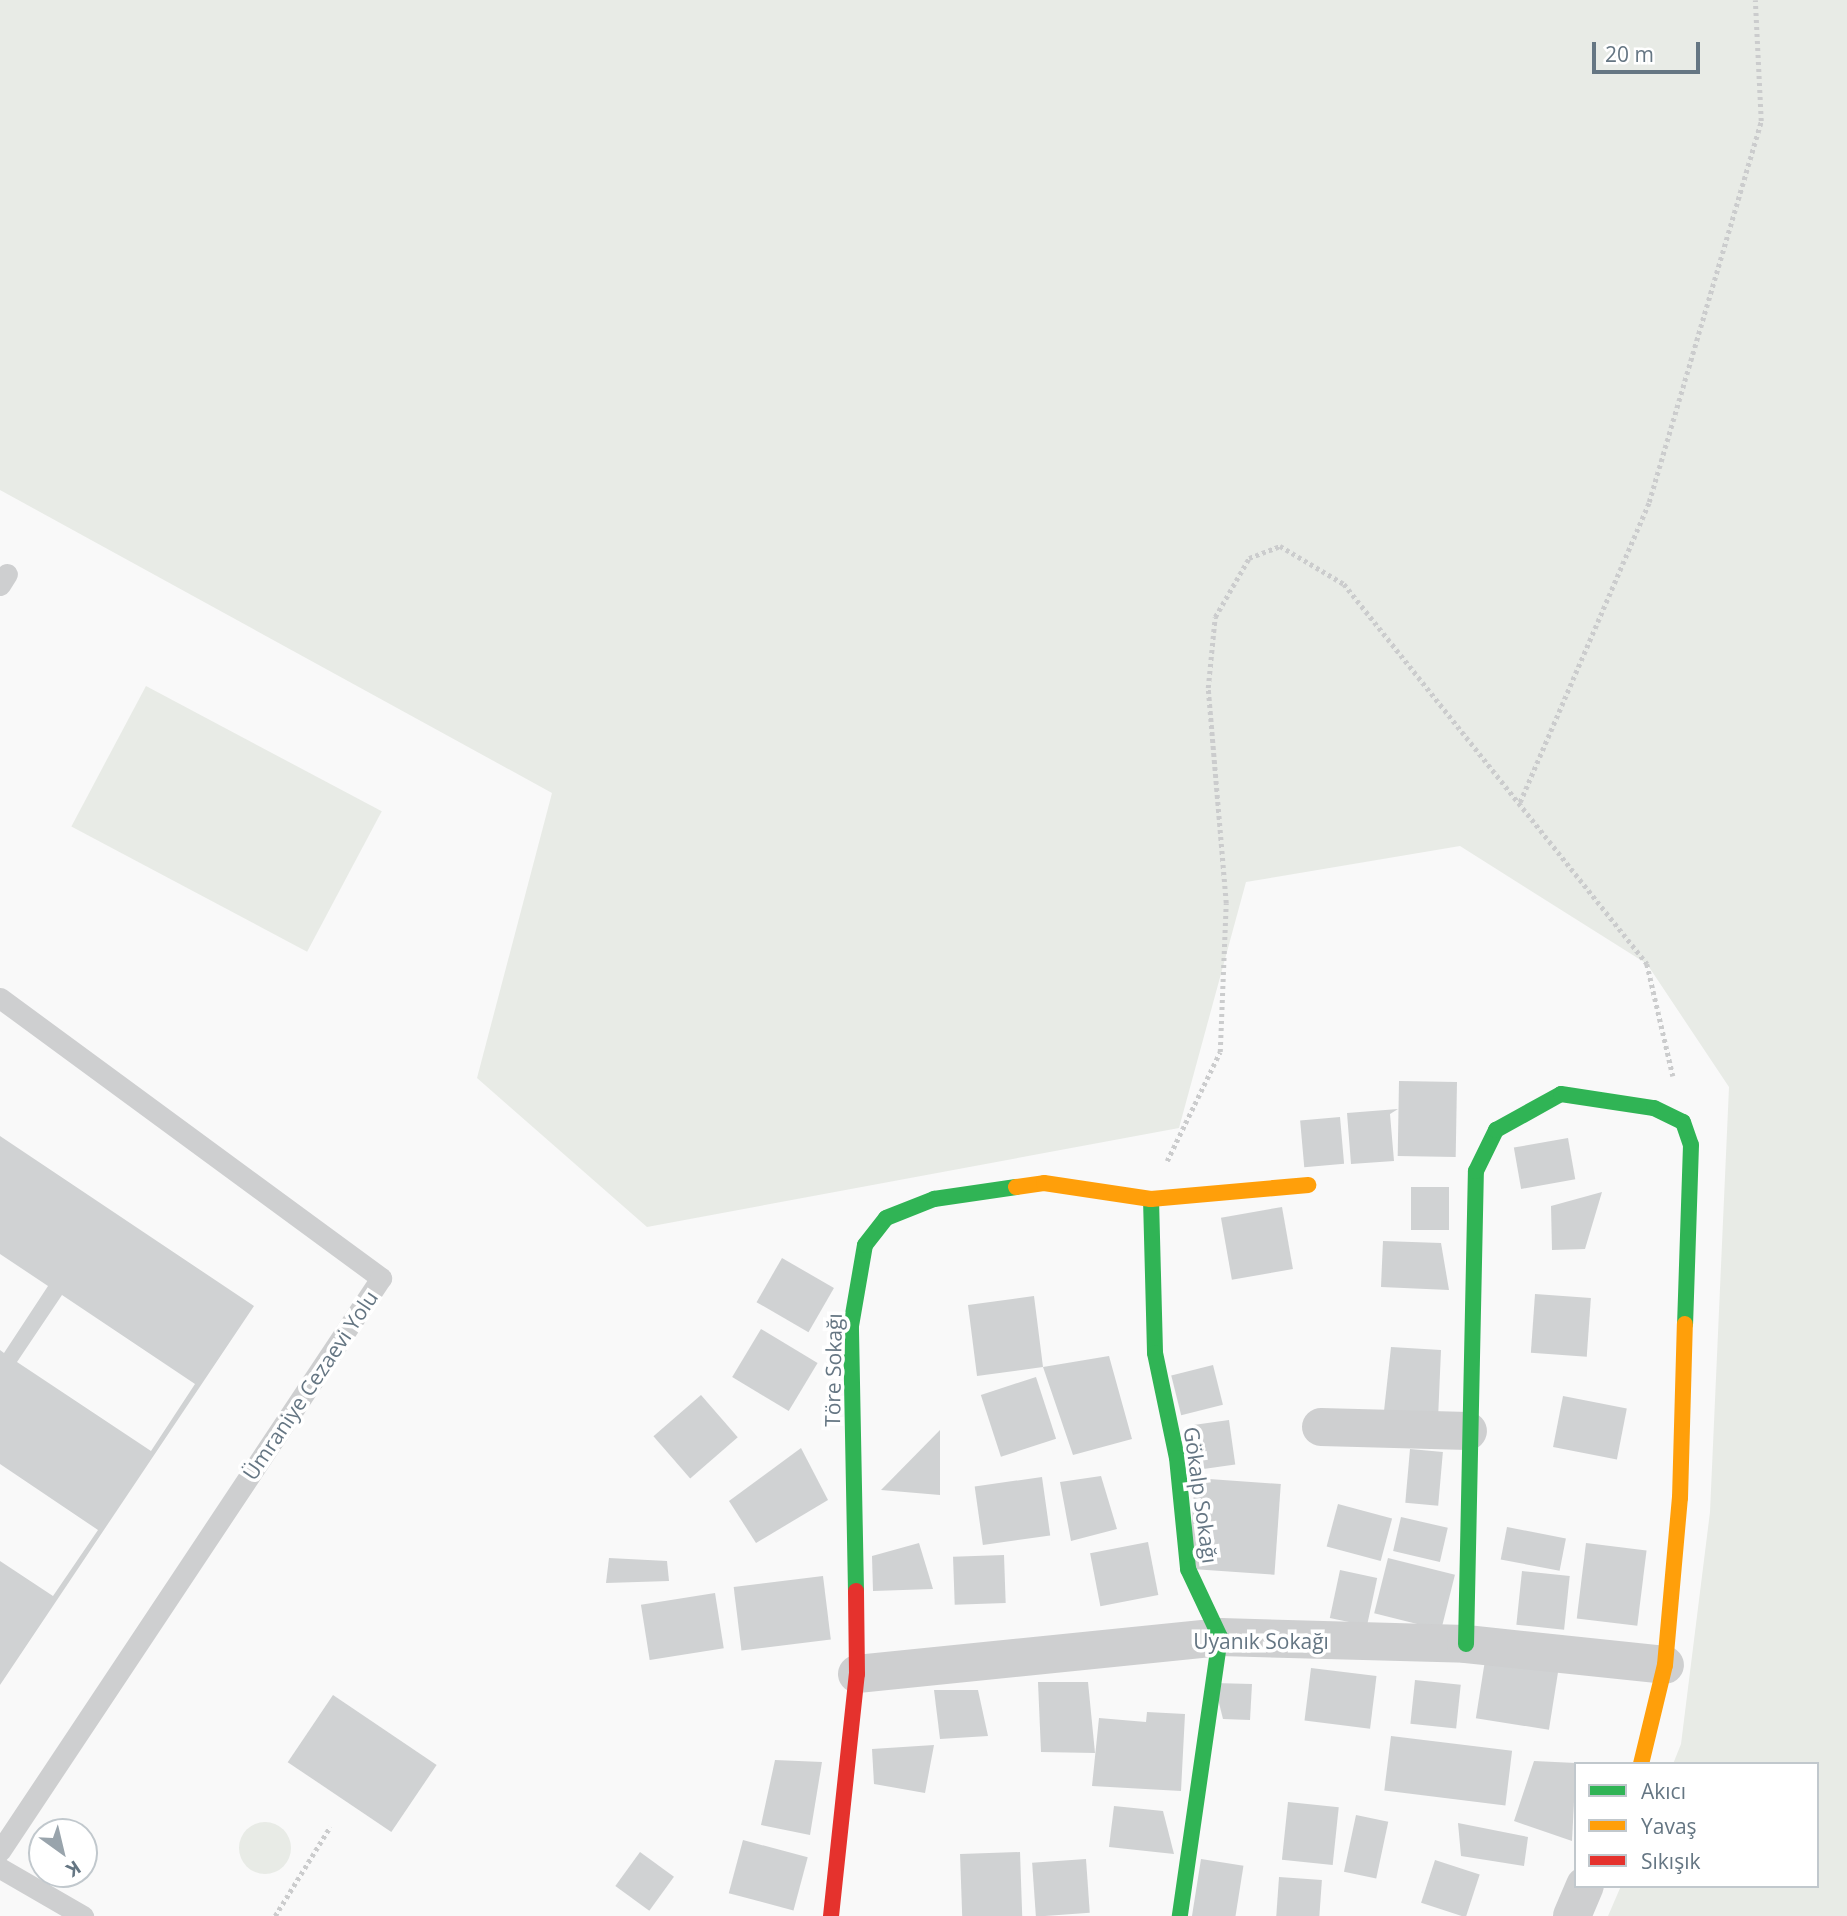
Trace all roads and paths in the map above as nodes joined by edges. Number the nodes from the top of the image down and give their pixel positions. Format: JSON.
{"nodes":[{"id":1,"x":1755,"y":0,"type":"edge"},
{"id":2,"x":1520,"y":802,"type":"junction"},
{"id":3,"x":0,"y":998,"type":"edge"},
{"id":4,"x":1684,"y":1122,"type":"junction"},
{"id":5,"x":1308,"y":1185,"type":"dead end"},
{"id":6,"x":1151,"y":1199,"type":"junction"},
{"id":7,"x":1321,"y":1427,"type":"dead end"},
{"id":8,"x":1468,"y":1430,"type":"junction"},
{"id":9,"x":1220,"y":1637,"type":"junction"},
{"id":10,"x":1466,"y":1644,"type":"junction"},
{"id":11,"x":1665,"y":1665,"type":"junction"},
{"id":12,"x":858,"y":1674,"type":"junction"},
{"id":13,"x":1641,"y":1762,"type":"edge"},
{"id":14,"x":330,"y":1827,"type":"dead end"},
{"id":15,"x":0,"y":1851,"type":"edge"},
{"id":16,"x":0,"y":1868,"type":"edge"},
{"id":17,"x":1584,"y":1888,"type":"edge"},
{"id":18,"x":83,"y":1916,"type":"edge"},
{"id":19,"x":275,"y":1916,"type":"edge"},
{"id":20,"x":831,"y":1916,"type":"edge"},
{"id":21,"x":1180,"y":1916,"type":"edge"},
{"id":22,"x":1572,"y":1916,"type":"edge"}],
"edges":[{"from":1,"to":2,"type":"path"},
{"from":2,"to":4,"type":"path"},
{"from":2,"to":6,"type":"path"},
{"from":3,"to":15,"type":"lane","name":"Ümraniye Cezaevi Yolu"},
{"from":4,"to":8,"type":"street"},
{"from":4,"to":11,"type":"street"},
{"from":5,"to":6,"type":"street","name":"Töre Sokağı"},
{"from":6,"to":9,"type":"street","name":"Gökalp Sokağı"},
{"from":6,"to":12,"type":"street","name":"Töre Sokağı"},
{"from":7,"to":8,"type":"street"},
{"from":8,"to":10,"type":"street"},
{"from":9,"to":10,"type":"street","name":"Uyanık Sokağı"},
{"from":9,"to":12,"type":"street","name":"Uyanık Sokağı"},
{"from":9,"to":21,"type":"street"},
{"from":10,"to":11,"type":"street","name":"Uyanık Sokağı"},
{"from":11,"to":13,"type":"street"},
{"from":12,"to":20,"type":"street","name":"Töre Sokağı"},
{"from":14,"to":19,"type":"path"},
{"from":16,"to":18,"type":"lane"},
{"from":17,"to":22,"type":"street"}]}
